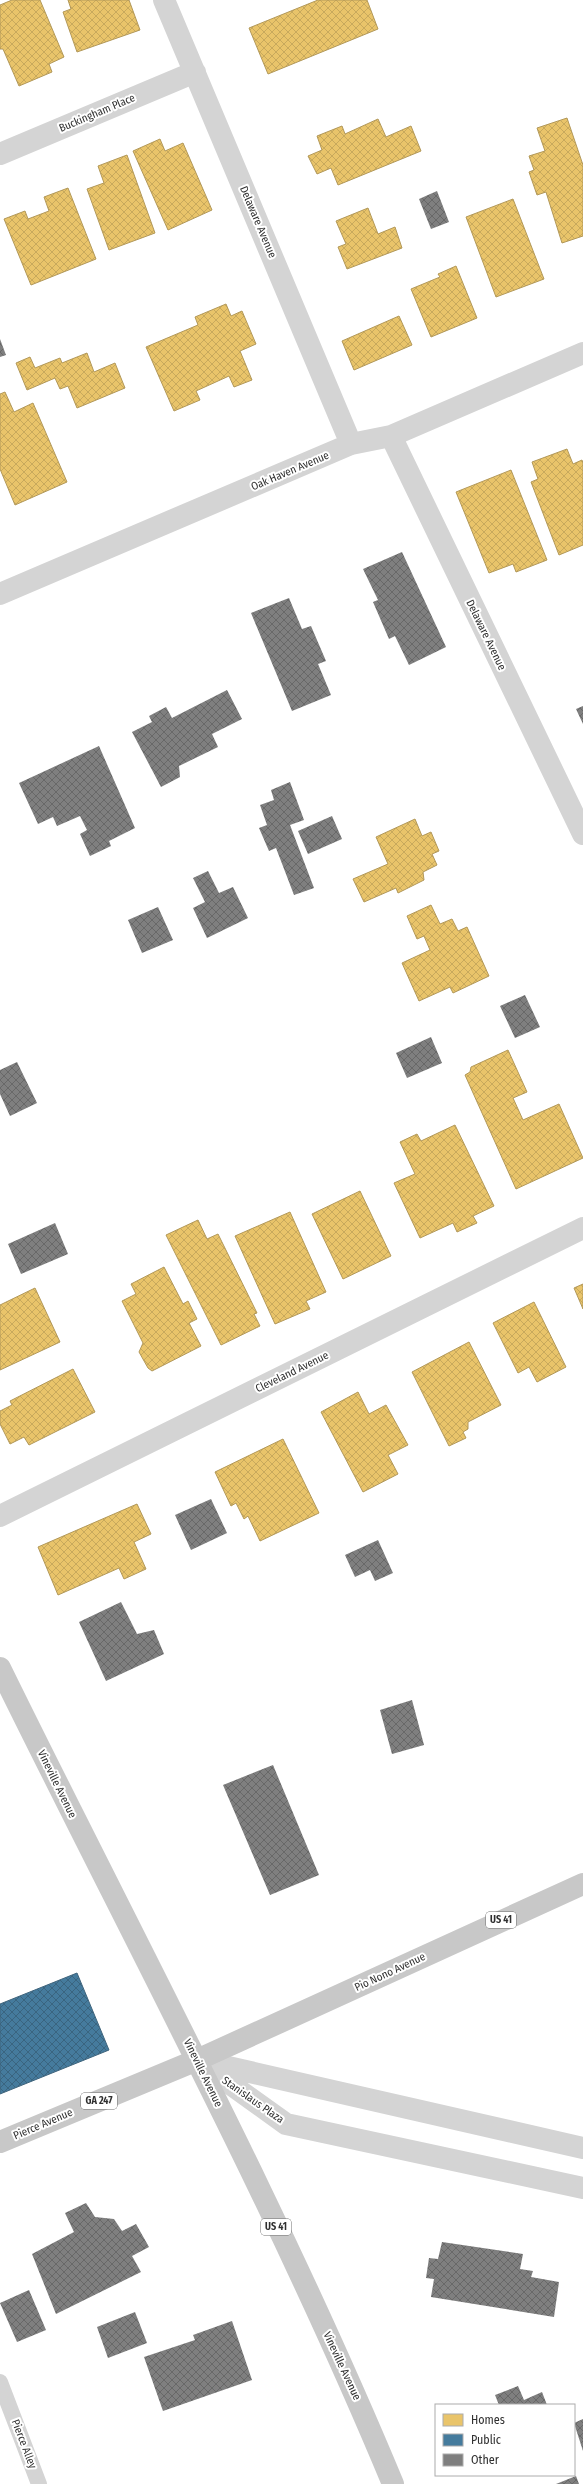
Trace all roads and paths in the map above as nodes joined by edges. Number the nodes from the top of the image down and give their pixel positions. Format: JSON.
{"nodes":[{"id":1,"x":164,"y":0,"type":"edge"},
{"id":2,"x":194,"y":72,"type":"junction"},
{"id":3,"x":0,"y":154,"type":"edge"},
{"id":4,"x":583,"y":353,"type":"edge"},
{"id":5,"x":391,"y":436,"type":"junction"},
{"id":6,"x":352,"y":444,"type":"junction"},
{"id":7,"x":0,"y":594,"type":"edge"},
{"id":8,"x":583,"y":834,"type":"edge"},
{"id":9,"x":583,"y":1228,"type":"edge"},
{"id":10,"x":0,"y":1516,"type":"edge"},
{"id":11,"x":0,"y":1668,"type":"edge"},
{"id":12,"x":583,"y":1884,"type":"edge"},
{"id":13,"x":197,"y":2060,"type":"junction"},
{"id":14,"x":0,"y":2142,"type":"edge"},
{"id":15,"x":583,"y":2148,"type":"edge"},
{"id":16,"x":583,"y":2188,"type":"edge"},
{"id":17,"x":0,"y":2382,"type":"edge"},
{"id":18,"x":40,"y":2484,"type":"edge"},
{"id":19,"x":393,"y":2484,"type":"edge"}],
"edges":[{"from":1,"to":2,"type":"street","name":"Delaware Avenue"},
{"from":2,"to":3,"type":"street","name":"Buckingham Place"},
{"from":2,"to":6,"type":"street","name":"Delaware Avenue"},
{"from":4,"to":5,"type":"street","name":"Oak Haven Avenue"},
{"from":5,"to":6,"type":"street","name":"Oak Haven Avenue"},
{"from":5,"to":8,"type":"street","name":"Delaware Avenue"},
{"from":6,"to":7,"type":"street","name":"Oak Haven Avenue"},
{"from":9,"to":10,"type":"street","name":"Cleveland Avenue"},
{"from":11,"to":13,"type":"main road","name":"Vineville Avenue"},
{"from":12,"to":13,"type":"main road","name":"Pio Nono Avenue","number":"US 41"},
{"from":13,"to":14,"type":"main road","name":"Pierce Avenue","number":"GA 247"},
{"from":13,"to":15,"type":"street","name":"Stanislaus Plaza"},
{"from":13,"to":16,"type":"street","name":"Stanislaus Plaza"},
{"from":13,"to":19,"type":"main road","name":"Vineville Avenue","number":"US 41"},
{"from":17,"to":18,"type":"lane","name":"Pierce Alley"}]}
